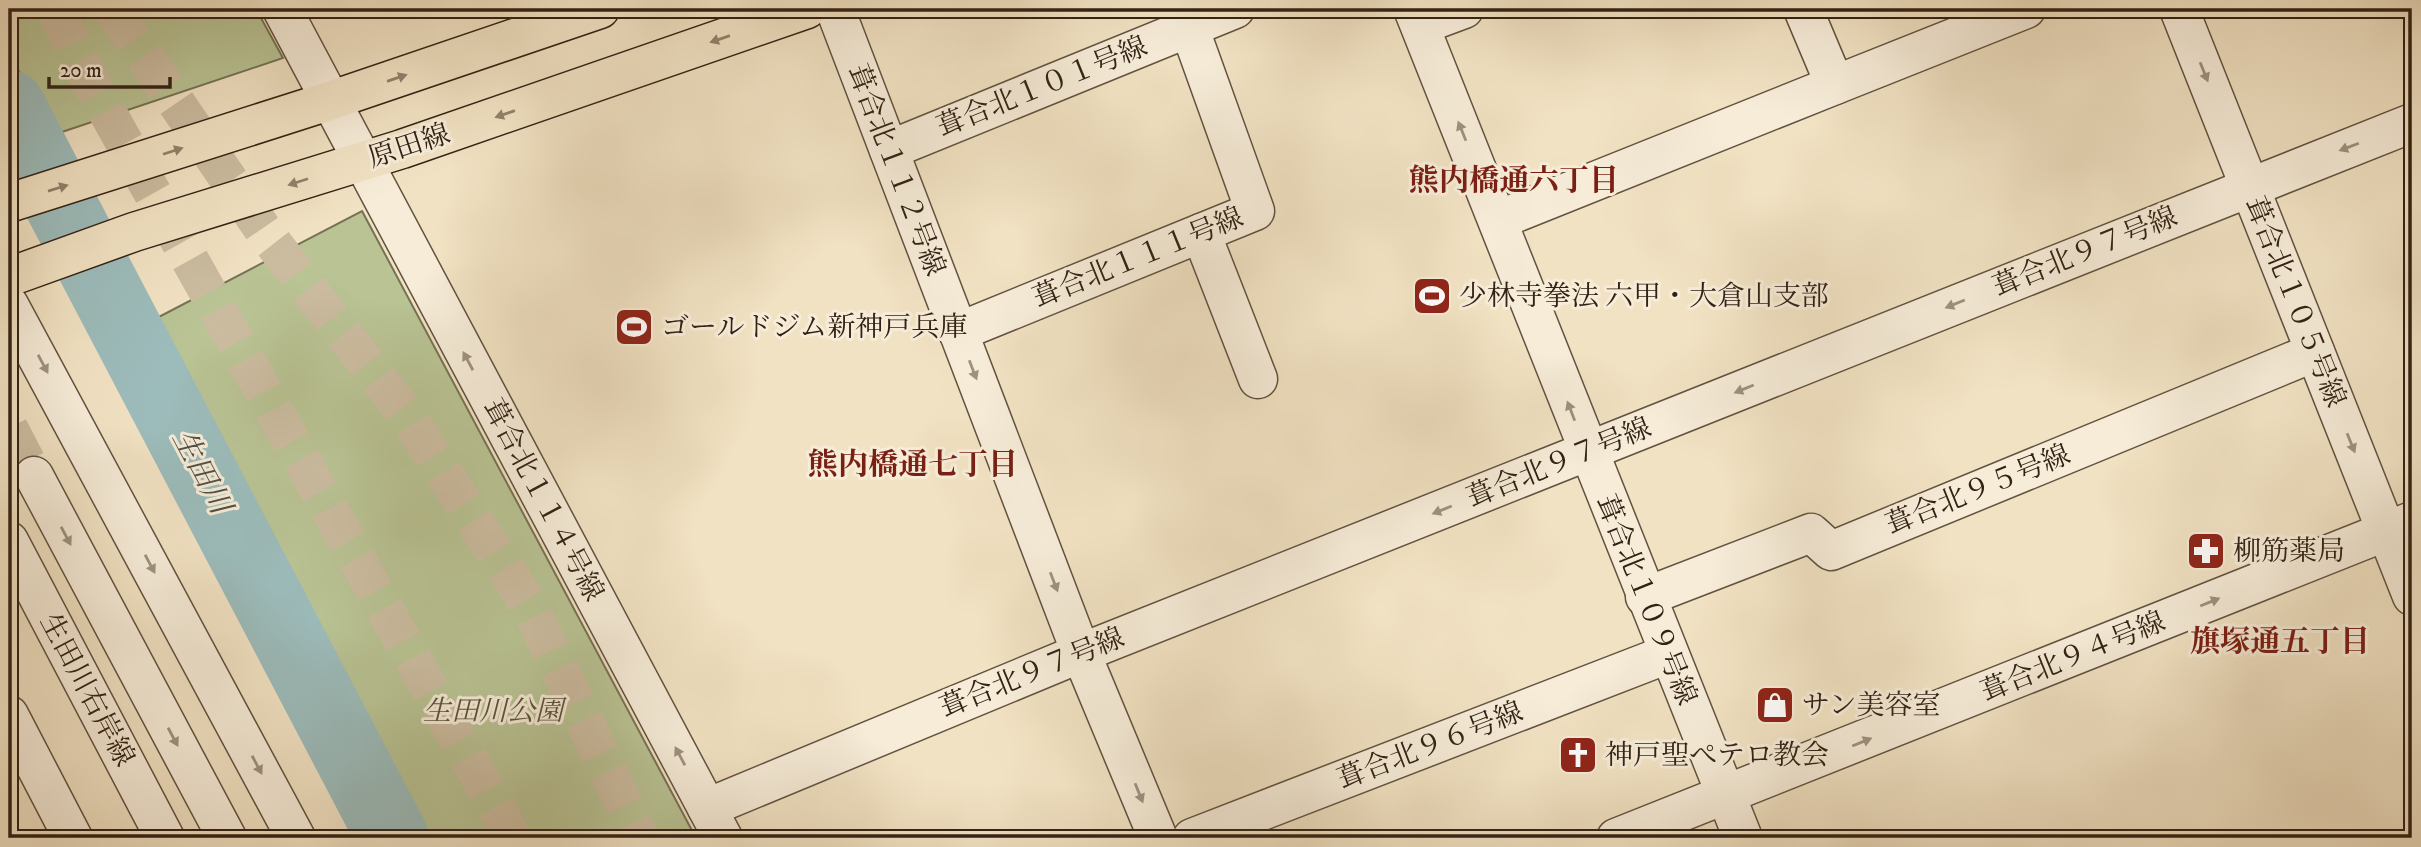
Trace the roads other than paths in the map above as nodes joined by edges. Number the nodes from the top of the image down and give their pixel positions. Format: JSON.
{"nodes":[{"id":1,"x":282,"y":9,"type":"edge"},
{"id":2,"x":600,"y":9,"type":"edge"},
{"id":3,"x":807,"y":9,"type":"edge"},
{"id":4,"x":835,"y":9,"type":"edge"},
{"id":5,"x":1235,"y":9,"type":"edge"},
{"id":6,"x":1464,"y":9,"type":"edge"},
{"id":7,"x":1803,"y":9,"type":"edge"},
{"id":8,"x":2026,"y":9,"type":"edge"},
{"id":9,"x":2179,"y":9,"type":"edge"},
{"id":10,"x":1417,"y":17,"type":"edge"},
{"id":11,"x":1189,"y":27,"type":"junction"},
{"id":12,"x":1835,"y":85,"type":"junction"},
{"id":13,"x":332,"y":100,"type":"junction"},
{"id":14,"x":2412,"y":122,"type":"edge"},
{"id":15,"x":889,"y":150,"type":"junction"},
{"id":16,"x":363,"y":161,"type":"junction"},
{"id":17,"x":2249,"y":186,"type":"junction"},
{"id":18,"x":9,"y":203,"type":"edge"},
{"id":19,"x":1498,"y":220,"type":"junction"},
{"id":20,"x":1201,"y":233,"type":"junction"},
{"id":21,"x":22,"y":271,"type":"edge"},
{"id":22,"x":9,"y":305,"type":"edge"},
{"id":23,"x":958,"y":332,"type":"junction"},
{"id":24,"x":2315,"y":352,"type":"junction"},
{"id":25,"x":1258,"y":379,"type":"dead end"},
{"id":26,"x":1587,"y":452,"type":"junction"},
{"id":27,"x":34,"y":476,"type":"tunnel mouth"},
{"id":28,"x":2399,"y":526,"type":"edge"},
{"id":29,"x":9,"y":541,"type":"edge"},
{"id":30,"x":2412,"y":596,"type":"edge"},
{"id":31,"x":1645,"y":597,"type":"junction"},
{"id":32,"x":1081,"y":653,"type":"junction"},
{"id":33,"x":1668,"y":654,"type":"junction"},
{"id":34,"x":9,"y":715,"type":"edge"},
{"id":35,"x":1726,"y":797,"type":"junction"},
{"id":36,"x":715,"y":823,"type":"edge"},
{"id":37,"x":72,"y":838,"type":"edge"},
{"id":38,"x":165,"y":838,"type":"edge"},
{"id":39,"x":227,"y":838,"type":"edge"},
{"id":40,"x":296,"y":838,"type":"edge"},
{"id":41,"x":1158,"y":838,"type":"edge"},
{"id":42,"x":1192,"y":838,"type":"edge"},
{"id":43,"x":1616,"y":838,"type":"edge"},
{"id":44,"x":1743,"y":838,"type":"edge"}],
"edges":[{"from":1,"to":13,"type":"street","name":"葺合北１１４号線"},
{"from":13,"to":2,"type":"main road","one_way":true},
{"from":3,"to":16,"type":"main road","name":"原田線","one_way":true},
{"from":4,"to":15,"type":"street","name":"葺合北１１２号線"},
{"from":5,"to":11,"type":"street","name":"葺合北１０１号線"},
{"from":6,"to":10,"type":"street"},
{"from":7,"to":12,"type":"street"},
{"from":8,"to":12,"type":"street"},
{"from":9,"to":17,"type":"street","name":"葺合北１０５号線","one_way":true},
{"from":19,"to":10,"type":"street","name":"葺合北１０９号線","one_way":true},
{"from":11,"to":15,"type":"street","name":"葺合北１０１号線"},
{"from":11,"to":20,"type":"street","name":"葺合北１１１号線"},
{"from":12,"to":19,"type":"street"},
{"from":13,"to":16,"type":"street","name":"葺合北１１４号線"},
{"from":18,"to":13,"type":"main road","one_way":true},
{"from":14,"to":17,"type":"street","name":"葺合北９７号線","one_way":true},
{"from":15,"to":23,"type":"street","name":"葺合北１１２号線"},
{"from":16,"to":21,"type":"main road","name":"原田線","one_way":true},
{"from":36,"to":16,"type":"street","name":"葺合北１１４号線","one_way":true},
{"from":17,"to":24,"type":"street","name":"葺合北１０５号線"},
{"from":17,"to":26,"type":"street","name":"葺合北９７号線","one_way":true},
{"from":26,"to":19,"type":"street","name":"葺合北１０９号線","one_way":true},
{"from":20,"to":23,"type":"street","name":"葺合北１１１号線"},
{"from":20,"to":25,"type":"street"},
{"from":22,"to":40,"type":"street","one_way":true},
{"from":23,"to":32,"type":"street","name":"葺合北１１２号線","one_way":true},
{"from":24,"to":28,"type":"street","name":"葺合北１０５号線","one_way":true},
{"from":24,"to":31,"type":"street","name":"葺合北９５号線"},
{"from":26,"to":31,"type":"street","name":"葺合北１０９号線"},
{"from":26,"to":32,"type":"street","name":"葺合北９７号線","one_way":true},
{"from":27,"to":39,"type":"street","one_way":true},
{"from":28,"to":30,"type":"street","name":"葺合北１０５号線"},
{"from":35,"to":28,"type":"street","name":"葺合北９４号線","one_way":true},
{"from":29,"to":38,"type":"street","name":"生田川右岸線"},
{"from":31,"to":33,"type":"street","name":"葺合北１０９号線"},
{"from":32,"to":36,"type":"street","name":"葺合北９７号線"},
{"from":32,"to":41,"type":"street","name":"葺合北１１２号線","one_way":true},
{"from":33,"to":35,"type":"street","name":"葺合北１０９号線"},
{"from":33,"to":42,"type":"street","name":"葺合北９６号線"},
{"from":34,"to":37,"type":"street"},
{"from":35,"to":43,"type":"street","name":"葺合北９４号線"},
{"from":35,"to":44,"type":"street","name":"葺合北１０９号線"}]}
